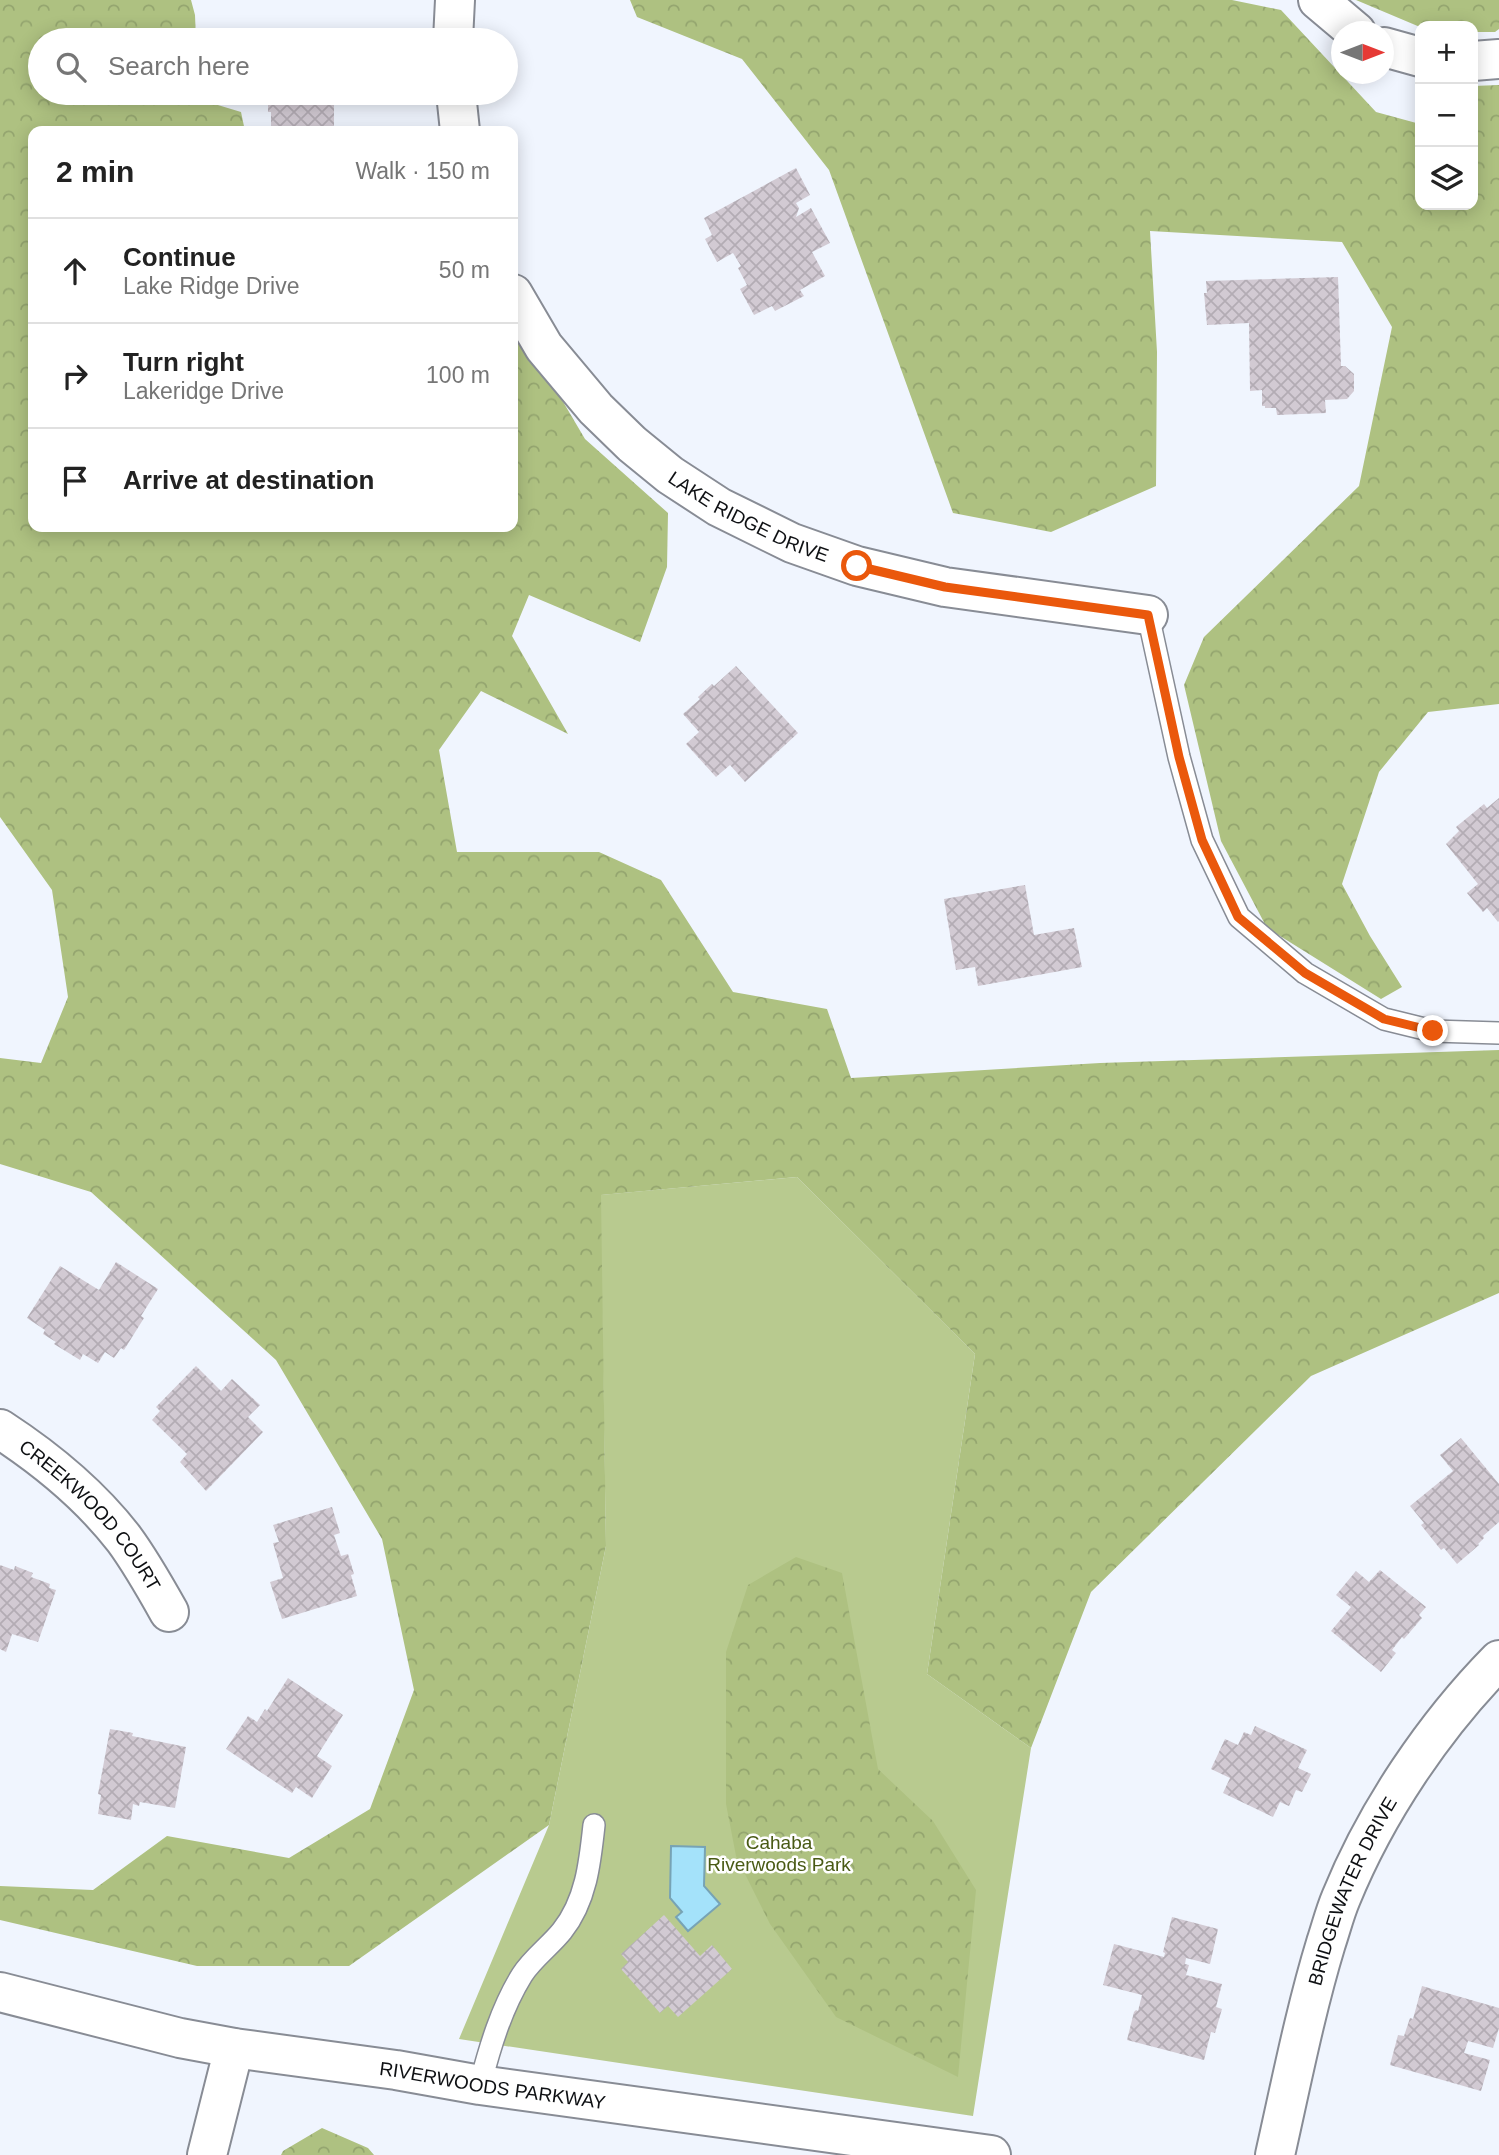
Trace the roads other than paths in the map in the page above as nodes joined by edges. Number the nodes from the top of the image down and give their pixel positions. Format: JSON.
{"nodes":[{"id":1,"x":455,"y":0,"type":"edge"},
{"id":2,"x":1318,"y":0,"type":"edge"},
{"id":3,"x":1343,"y":21,"type":"edge"},
{"id":4,"x":454,"y":28,"type":"edge"},
{"id":5,"x":1394,"y":50,"type":"edge"},
{"id":6,"x":1415,"y":56,"type":"edge"},
{"id":7,"x":1499,"y":59,"type":"edge"},
{"id":8,"x":1478,"y":61,"type":"edge"},
{"id":9,"x":457,"y":105,"type":"edge"},
{"id":10,"x":459,"y":126,"type":"edge"},
{"id":11,"x":518,"y":303,"type":"edge"},
{"id":12,"x":1148,"y":615,"type":"joint"},
{"id":13,"x":1499,"y":1034,"type":"edge"},
{"id":14,"x":0,"y":1429,"type":"edge"},
{"id":15,"x":169,"y":1612,"type":"dead end"},
{"id":16,"x":1499,"y":1660,"type":"edge"},
{"id":17,"x":594,"y":1825,"type":"dead end"},
{"id":18,"x":0,"y":1992,"type":"edge"},
{"id":19,"x":234,"y":2048,"type":"junction"},
{"id":20,"x":480,"y":2085,"type":"junction"},
{"id":21,"x":207,"y":2155,"type":"edge"},
{"id":22,"x":991,"y":2155,"type":"edge"},
{"id":23,"x":1275,"y":2155,"type":"edge"}],
"edges":[{"from":1,"to":4,"type":"street"},
{"from":2,"to":3,"type":"street"},
{"from":5,"to":6,"type":"street"},
{"from":7,"to":8,"type":"street"},
{"from":9,"to":10,"type":"street"},
{"from":11,"to":12,"type":"street","name":"LAKE RIDGE DRIVE"},
{"from":12,"to":13,"type":"lane"},
{"from":14,"to":15,"type":"street","name":"CREEKWOOD COURT"},
{"from":16,"to":23,"type":"street","name":"BRIDGEWATER DRIVE"},
{"from":17,"to":20,"type":"lane"},
{"from":18,"to":19,"type":"street","name":"RIVERWOODS PARKWAY"},
{"from":19,"to":20,"type":"street","name":"RIVERWOODS PARKWAY"},
{"from":19,"to":21,"type":"street"},
{"from":20,"to":22,"type":"street","name":"RIVERWOODS PARKWAY"}]}
